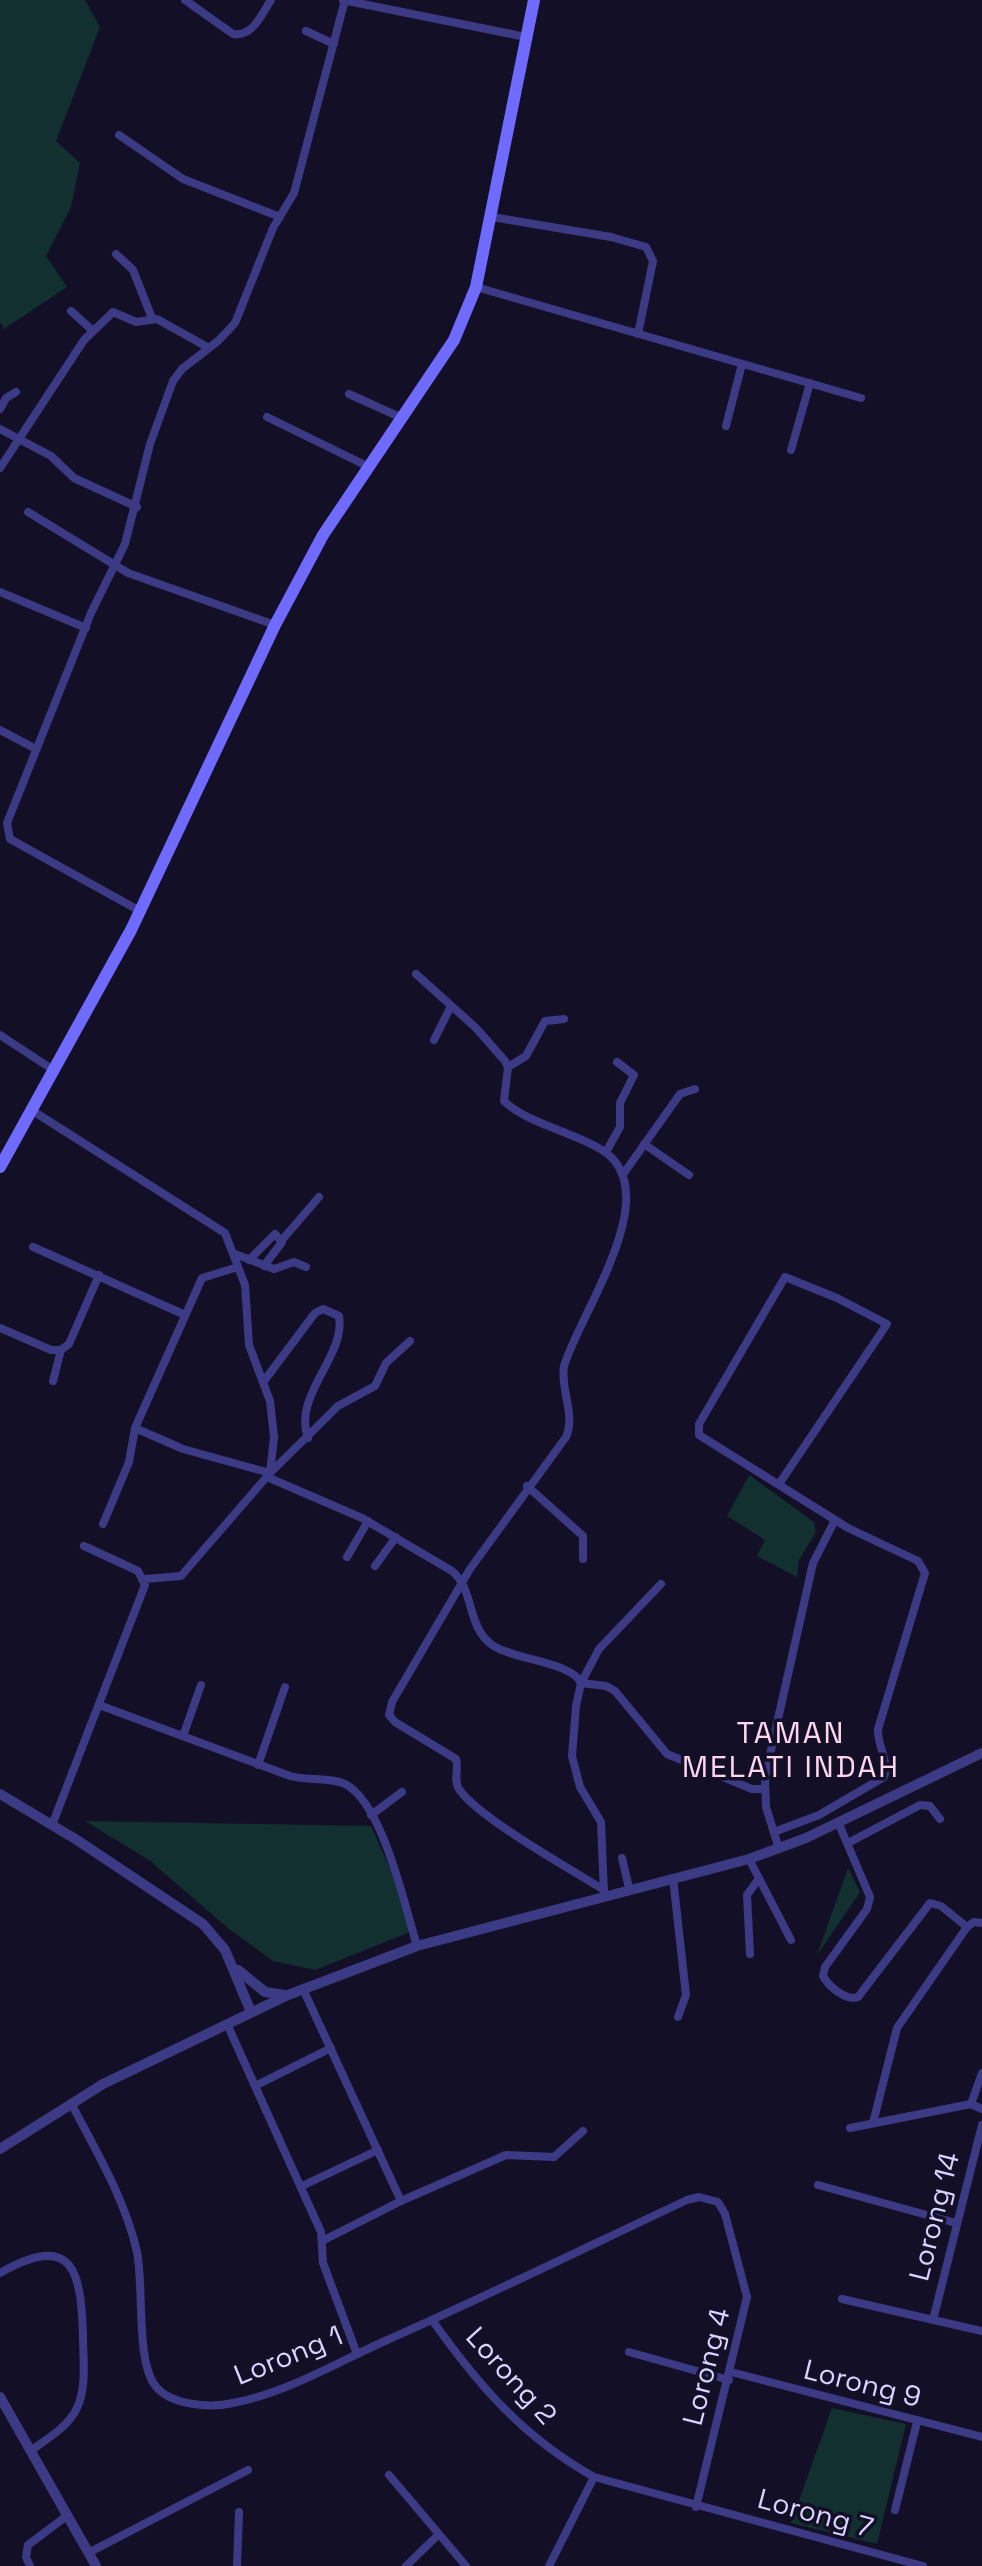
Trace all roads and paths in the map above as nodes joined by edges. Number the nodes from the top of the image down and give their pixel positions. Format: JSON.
{"nodes":[{"id":1,"x":185,"y":0,"type":"edge"},
{"id":2,"x":271,"y":0,"type":"edge"},
{"id":3,"x":345,"y":0,"type":"edge"},
{"id":4,"x":534,"y":0,"type":"edge"},
{"id":5,"x":306,"y":31,"type":"dead end"},
{"id":6,"x":526,"y":37,"type":"junction"},
{"id":7,"x":334,"y":44,"type":"junction"},
{"id":8,"x":119,"y":135,"type":"dead end"},
{"id":9,"x":280,"y":217,"type":"junction"},
{"id":10,"x":492,"y":217,"type":"junction"},
{"id":11,"x":116,"y":254,"type":"dead end"},
{"id":12,"x":476,"y":287,"type":"junction"},
{"id":13,"x":71,"y":311,"type":"dead end"},
{"id":14,"x":152,"y":318,"type":"junction"},
{"id":15,"x":93,"y":331,"type":"junction"},
{"id":16,"x":638,"y":334,"type":"junction"},
{"id":17,"x":209,"y":348,"type":"junction"},
{"id":18,"x":742,"y":364,"type":"junction"},
{"id":19,"x":810,"y":383,"type":"junction"},
{"id":20,"x":16,"y":392,"type":"dead end"},
{"id":21,"x":349,"y":394,"type":"dead end"},
{"id":22,"x":861,"y":398,"type":"dead end"},
{"id":23,"x":0,"y":409,"type":"edge"},
{"id":24,"x":267,"y":417,"type":"dead end"},
{"id":25,"x":402,"y":418,"type":"junction"},
{"id":26,"x":726,"y":426,"type":"dead end"},
{"id":27,"x":0,"y":429,"type":"edge"},
{"id":28,"x":18,"y":438,"type":"junction"},
{"id":29,"x":791,"y":450,"type":"dead end"},
{"id":30,"x":367,"y":466,"type":"junction"},
{"id":31,"x":0,"y":468,"type":"edge"},
{"id":32,"x":137,"y":507,"type":"junction"},
{"id":33,"x":28,"y":512,"type":"dead end"},
{"id":34,"x":115,"y":565,"type":"junction"},
{"id":35,"x":0,"y":592,"type":"edge"},
{"id":36,"x":275,"y":625,"type":"junction"},
{"id":37,"x":86,"y":628,"type":"junction"},
{"id":38,"x":0,"y":730,"type":"edge"},
{"id":39,"x":36,"y":749,"type":"junction"},
{"id":40,"x":140,"y":911,"type":"junction"},
{"id":41,"x":416,"y":974,"type":"dead end"},
{"id":42,"x":451,"y":1006,"type":"junction"},
{"id":43,"x":564,"y":1019,"type":"dead end"},
{"id":44,"x":0,"y":1035,"type":"edge"},
{"id":45,"x":434,"y":1040,"type":"dead end"},
{"id":46,"x":617,"y":1062,"type":"dead end"},
{"id":47,"x":508,"y":1067,"type":"junction"},
{"id":48,"x":56,"y":1071,"type":"junction"},
{"id":49,"x":695,"y":1089,"type":"dead end"},
{"id":50,"x":33,"y":1111,"type":"junction"},
{"id":51,"x":644,"y":1144,"type":"junction"},
{"id":52,"x":606,"y":1152,"type":"junction"},
{"id":53,"x":0,"y":1167,"type":"edge"},
{"id":54,"x":624,"y":1173,"type":"junction"},
{"id":55,"x":689,"y":1175,"type":"dead end"},
{"id":56,"x":319,"y":1197,"type":"dead end"},
{"id":57,"x":282,"y":1240,"type":"junction"},
{"id":58,"x":33,"y":1247,"type":"dead end"},
{"id":59,"x":235,"y":1254,"type":"junction"},
{"id":60,"x":249,"y":1260,"type":"junction"},
{"id":61,"x":264,"y":1266,"type":"junction"},
{"id":62,"x":238,"y":1267,"type":"junction"},
{"id":63,"x":306,"y":1267,"type":"dead end"},
{"id":64,"x":99,"y":1275,"type":"junction"},
{"id":65,"x":183,"y":1314,"type":"junction"},
{"id":66,"x":0,"y":1328,"type":"edge"},
{"id":67,"x":410,"y":1341,"type":"dead end"},
{"id":68,"x":61,"y":1350,"type":"junction"},
{"id":69,"x":53,"y":1381,"type":"dead end"},
{"id":70,"x":264,"y":1381,"type":"junction"},
{"id":71,"x":135,"y":1428,"type":"junction"},
{"id":72,"x":308,"y":1438,"type":"junction"},
{"id":73,"x":268,"y":1475,"type":"junction"},
{"id":74,"x":779,"y":1484,"type":"junction"},
{"id":75,"x":527,"y":1486,"type":"junction"},
{"id":76,"x":835,"y":1520,"type":"junction"},
{"id":77,"x":368,"y":1521,"type":"junction"},
{"id":78,"x":103,"y":1524,"type":"dead end"},
{"id":79,"x":396,"y":1537,"type":"junction"},
{"id":80,"x":84,"y":1546,"type":"dead end"},
{"id":81,"x":347,"y":1557,"type":"dead end"},
{"id":82,"x":583,"y":1559,"type":"dead end"},
{"id":83,"x":375,"y":1566,"type":"dead end"},
{"id":84,"x":145,"y":1579,"type":"junction"},
{"id":85,"x":462,"y":1582,"type":"junction"},
{"id":86,"x":661,"y":1584,"type":"dead end"},
{"id":87,"x":581,"y":1683,"type":"junction"},
{"id":88,"x":201,"y":1685,"type":"dead end"},
{"id":89,"x":285,"y":1687,"type":"dead end"},
{"id":90,"x":99,"y":1705,"type":"junction"},
{"id":91,"x":183,"y":1736,"type":"junction"},
{"id":92,"x":982,"y":1753,"type":"edge"},
{"id":93,"x":258,"y":1765,"type":"junction"},
{"id":94,"x":764,"y":1789,"type":"junction"},
{"id":95,"x":402,"y":1792,"type":"dead end"},
{"id":96,"x":0,"y":1794,"type":"edge"},
{"id":97,"x":371,"y":1815,"type":"junction"},
{"id":98,"x":940,"y":1819,"type":"dead end"},
{"id":99,"x":838,"y":1822,"type":"junction"},
{"id":100,"x":52,"y":1825,"type":"junction"},
{"id":101,"x":774,"y":1832,"type":"junction"},
{"id":102,"x":848,"y":1843,"type":"junction"},
{"id":103,"x":779,"y":1849,"type":"junction"},
{"id":104,"x":622,"y":1858,"type":"dead end"},
{"id":105,"x":749,"y":1859,"type":"junction"},
{"id":106,"x":673,"y":1878,"type":"junction"},
{"id":107,"x":757,"y":1881,"type":"junction"},
{"id":108,"x":629,"y":1888,"type":"junction"},
{"id":109,"x":604,"y":1892,"type":"junction"},
{"id":110,"x":982,"y":1923,"type":"edge"},
{"id":111,"x":967,"y":1927,"type":"junction"},
{"id":112,"x":791,"y":1940,"type":"dead end"},
{"id":113,"x":417,"y":1946,"type":"junction"},
{"id":114,"x":750,"y":1954,"type":"dead end"},
{"id":115,"x":233,"y":1966,"type":"junction"},
{"id":116,"x":303,"y":1989,"type":"junction"},
{"id":117,"x":288,"y":1995,"type":"junction"},
{"id":118,"x":251,"y":2012,"type":"junction"},
{"id":119,"x":678,"y":2017,"type":"dead end"},
{"id":120,"x":227,"y":2024,"type":"junction"},
{"id":121,"x":331,"y":2048,"type":"junction"},
{"id":122,"x":982,"y":2073,"type":"edge"},
{"id":123,"x":255,"y":2086,"type":"junction"},
{"id":124,"x":71,"y":2103,"type":"junction"},
{"id":125,"x":971,"y":2104,"type":"junction"},
{"id":126,"x":982,"y":2109,"type":"edge"},
{"id":127,"x":873,"y":2123,"type":"junction"},
{"id":128,"x":982,"y":2125,"type":"edge"},
{"id":129,"x":850,"y":2128,"type":"dead end"},
{"id":130,"x":583,"y":2131,"type":"dead end"},
{"id":131,"x":0,"y":2149,"type":"edge"},
{"id":132,"x":378,"y":2150,"type":"junction"},
{"id":133,"x":818,"y":2185,"type":"dead end"},
{"id":134,"x":302,"y":2186,"type":"junction"},
{"id":135,"x":709,"y":2198,"type":"joint"},
{"id":136,"x":401,"y":2201,"type":"junction"},
{"id":137,"x":956,"y":2223,"type":"junction"},
{"id":138,"x":322,"y":2241,"type":"junction"},
{"id":139,"x":0,"y":2273,"type":"edge"},
{"id":140,"x":842,"y":2299,"type":"dead end"},
{"id":141,"x":432,"y":2320,"type":"junction"},
{"id":142,"x":933,"y":2320,"type":"junction"},
{"id":143,"x":982,"y":2331,"type":"edge"},
{"id":144,"x":629,"y":2352,"type":"dead end"},
{"id":145,"x":357,"y":2354,"type":"junction"},
{"id":146,"x":730,"y":2376,"type":"junction"},
{"id":147,"x":0,"y":2397,"type":"edge"},
{"id":148,"x":917,"y":2422,"type":"junction"},
{"id":149,"x":982,"y":2437,"type":"edge"},
{"id":150,"x":32,"y":2450,"type":"junction"},
{"id":151,"x":248,"y":2470,"type":"dead end"},
{"id":152,"x":389,"y":2475,"type":"dead end"},
{"id":153,"x":594,"y":2477,"type":"junction"},
{"id":154,"x":696,"y":2507,"type":"junction"},
{"id":155,"x":895,"y":2510,"type":"dead end"},
{"id":156,"x":239,"y":2512,"type":"dead end"},
{"id":157,"x":68,"y":2515,"type":"junction"},
{"id":158,"x":439,"y":2534,"type":"junction"},
{"id":159,"x":90,"y":2552,"type":"junction"},
{"id":160,"x":881,"y":2561,"type":"edge"},
{"id":161,"x":30,"y":2566,"type":"edge"},
{"id":162,"x":96,"y":2566,"type":"edge"},
{"id":163,"x":237,"y":2566,"type":"edge"},
{"id":164,"x":406,"y":2566,"type":"edge"},
{"id":165,"x":466,"y":2566,"type":"edge"},
{"id":166,"x":549,"y":2566,"type":"edge"},
{"id":167,"x":923,"y":2566,"type":"edge"}],
"edges":[{"from":1,"to":2,"type":"street"},
{"from":3,"to":6,"type":"street"},
{"from":3,"to":7,"type":"street"},
{"from":4,"to":6,"type":"main road"},
{"from":5,"to":7,"type":"street"},
{"from":6,"to":10,"type":"main road"},
{"from":7,"to":9,"type":"street"},
{"from":8,"to":9,"type":"street"},
{"from":9,"to":17,"type":"street"},
{"from":10,"to":12,"type":"main road"},
{"from":10,"to":16,"type":"street"},
{"from":11,"to":14,"type":"street"},
{"from":12,"to":16,"type":"street"},
{"from":12,"to":25,"type":"main road"},
{"from":13,"to":15,"type":"street"},
{"from":14,"to":15,"type":"street"},
{"from":14,"to":17,"type":"street"},
{"from":15,"to":28,"type":"street"},
{"from":16,"to":18,"type":"street"},
{"from":17,"to":32,"type":"street"},
{"from":18,"to":19,"type":"street"},
{"from":18,"to":26,"type":"street"},
{"from":19,"to":22,"type":"street"},
{"from":19,"to":29,"type":"street"},
{"from":20,"to":23,"type":"street"},
{"from":21,"to":25,"type":"street"},
{"from":24,"to":30,"type":"street"},
{"from":25,"to":30,"type":"main road"},
{"from":27,"to":28,"type":"street"},
{"from":28,"to":31,"type":"street"},
{"from":28,"to":32,"type":"street"},
{"from":30,"to":36,"type":"main road"},
{"from":32,"to":34,"type":"street"},
{"from":33,"to":34,"type":"street"},
{"from":34,"to":36,"type":"street"},
{"from":34,"to":37,"type":"street"},
{"from":35,"to":37,"type":"street"},
{"from":36,"to":40,"type":"main road"},
{"from":37,"to":39,"type":"street"},
{"from":38,"to":39,"type":"street"},
{"from":39,"to":40,"type":"street"},
{"from":40,"to":48,"type":"main road"},
{"from":41,"to":42,"type":"street"},
{"from":42,"to":45,"type":"street"},
{"from":42,"to":47,"type":"street"},
{"from":43,"to":47,"type":"street"},
{"from":44,"to":48,"type":"street"},
{"from":46,"to":52,"type":"street"},
{"from":47,"to":52,"type":"street"},
{"from":48,"to":50,"type":"main road"},
{"from":49,"to":51,"type":"street"},
{"from":50,"to":53,"type":"main road"},
{"from":50,"to":59,"type":"street"},
{"from":51,"to":54,"type":"street"},
{"from":51,"to":55,"type":"street"},
{"from":52,"to":54,"type":"street"},
{"from":54,"to":75,"type":"street"},
{"from":56,"to":57,"type":"street"},
{"from":57,"to":60,"type":"street"},
{"from":57,"to":61,"type":"street"},
{"from":58,"to":64,"type":"street"},
{"from":59,"to":60,"type":"street"},
{"from":59,"to":62,"type":"street"},
{"from":60,"to":61,"type":"street"},
{"from":61,"to":63,"type":"street"},
{"from":62,"to":65,"type":"street"},
{"from":62,"to":70,"type":"street"},
{"from":64,"to":65,"type":"street"},
{"from":64,"to":68,"type":"street"},
{"from":65,"to":71,"type":"street"},
{"from":66,"to":68,"type":"street"},
{"from":67,"to":72,"type":"street"},
{"from":68,"to":69,"type":"street"},
{"from":70,"to":72,"type":"street"},
{"from":70,"to":73,"type":"street"},
{"from":71,"to":73,"type":"street"},
{"from":71,"to":78,"type":"street"},
{"from":72,"to":73,"type":"street"},
{"from":73,"to":77,"type":"street"},
{"from":73,"to":84,"type":"street"},
{"from":74,"to":74,"type":"street"},
{"from":74,"to":76,"type":"street"},
{"from":75,"to":82,"type":"street"},
{"from":75,"to":85,"type":"street"},
{"from":76,"to":94,"type":"street"},
{"from":76,"to":101,"type":"street"},
{"from":77,"to":79,"type":"street"},
{"from":77,"to":81,"type":"street"},
{"from":79,"to":83,"type":"street"},
{"from":79,"to":85,"type":"street"},
{"from":80,"to":84,"type":"street"},
{"from":84,"to":90,"type":"street"},
{"from":85,"to":87,"type":"street"},
{"from":85,"to":109,"type":"street"},
{"from":86,"to":87,"type":"street"},
{"from":87,"to":94,"type":"street"},
{"from":87,"to":109,"type":"street"},
{"from":88,"to":91,"type":"street"},
{"from":89,"to":93,"type":"street"},
{"from":90,"to":91,"type":"street"},
{"from":90,"to":100,"type":"street"},
{"from":91,"to":93,"type":"street"},
{"from":92,"to":99,"type":"street"},
{"from":93,"to":97,"type":"street"},
{"from":94,"to":101,"type":"street"},
{"from":95,"to":97,"type":"street"},
{"from":96,"to":100,"type":"street"},
{"from":97,"to":113,"type":"street"},
{"from":98,"to":102,"type":"street"},
{"from":99,"to":102,"type":"street"},
{"from":99,"to":103,"type":"street"},
{"from":100,"to":115,"type":"street"},
{"from":101,"to":103,"type":"street"},
{"from":102,"to":111,"type":"street"},
{"from":103,"to":105,"type":"street"},
{"from":104,"to":108,"type":"street"},
{"from":105,"to":106,"type":"street"},
{"from":105,"to":107,"type":"street"},
{"from":106,"to":108,"type":"street"},
{"from":106,"to":119,"type":"street"},
{"from":107,"to":112,"type":"street"},
{"from":107,"to":114,"type":"street"},
{"from":108,"to":109,"type":"street"},
{"from":109,"to":113,"type":"street"},
{"from":110,"to":111,"type":"street"},
{"from":111,"to":127,"type":"street"},
{"from":113,"to":116,"type":"street"},
{"from":115,"to":117,"type":"street"},
{"from":115,"to":118,"type":"street"},
{"from":116,"to":117,"type":"street"},
{"from":116,"to":121,"type":"street"},
{"from":117,"to":118,"type":"street"},
{"from":118,"to":120,"type":"street"},
{"from":120,"to":123,"type":"street"},
{"from":120,"to":124,"type":"street"},
{"from":121,"to":123,"type":"street"},
{"from":121,"to":132,"type":"street"},
{"from":122,"to":125,"type":"street"},
{"from":123,"to":134,"type":"street"},
{"from":124,"to":131,"type":"street"},
{"from":124,"to":145,"type":"street","name":"Lorong 1"},
{"from":125,"to":126,"type":"street"},
{"from":125,"to":127,"type":"street"},
{"from":127,"to":129,"type":"street"},
{"from":128,"to":137,"type":"street","name":"Lorong 14"},
{"from":130,"to":136,"type":"street"},
{"from":132,"to":134,"type":"street"},
{"from":132,"to":136,"type":"street"},
{"from":133,"to":137,"type":"street"},
{"from":134,"to":138,"type":"street"},
{"from":135,"to":141,"type":"street","name":"Lorong 1"},
{"from":135,"to":146,"type":"street","name":"Lorong 4"},
{"from":136,"to":138,"type":"street"},
{"from":137,"to":142,"type":"street","name":"Lorong 14"},
{"from":138,"to":145,"type":"street"},
{"from":139,"to":150,"type":"street"},
{"from":140,"to":142,"type":"street"},
{"from":141,"to":145,"type":"street","name":"Lorong 1"},
{"from":141,"to":153,"type":"street","name":"Lorong 2"},
{"from":142,"to":143,"type":"street"},
{"from":144,"to":146,"type":"street","name":"Lorong 9"},
{"from":146,"to":148,"type":"street","name":"Lorong 9"},
{"from":146,"to":154,"type":"street","name":"Lorong 4"},
{"from":147,"to":150,"type":"street"},
{"from":148,"to":149,"type":"street","name":"Lorong 9"},
{"from":148,"to":155,"type":"street"},
{"from":150,"to":157,"type":"street"},
{"from":151,"to":159,"type":"street"},
{"from":152,"to":158,"type":"street"},
{"from":153,"to":154,"type":"street","name":"Lorong 2"},
{"from":153,"to":166,"type":"street"},
{"from":154,"to":160,"type":"street","name":"Lorong 7"},
{"from":156,"to":163,"type":"street"},
{"from":157,"to":159,"type":"street"},
{"from":157,"to":161,"type":"street"},
{"from":158,"to":164,"type":"street"},
{"from":158,"to":165,"type":"street"},
{"from":159,"to":162,"type":"street"},
{"from":160,"to":167,"type":"street","name":"Lorong 7"}]}
